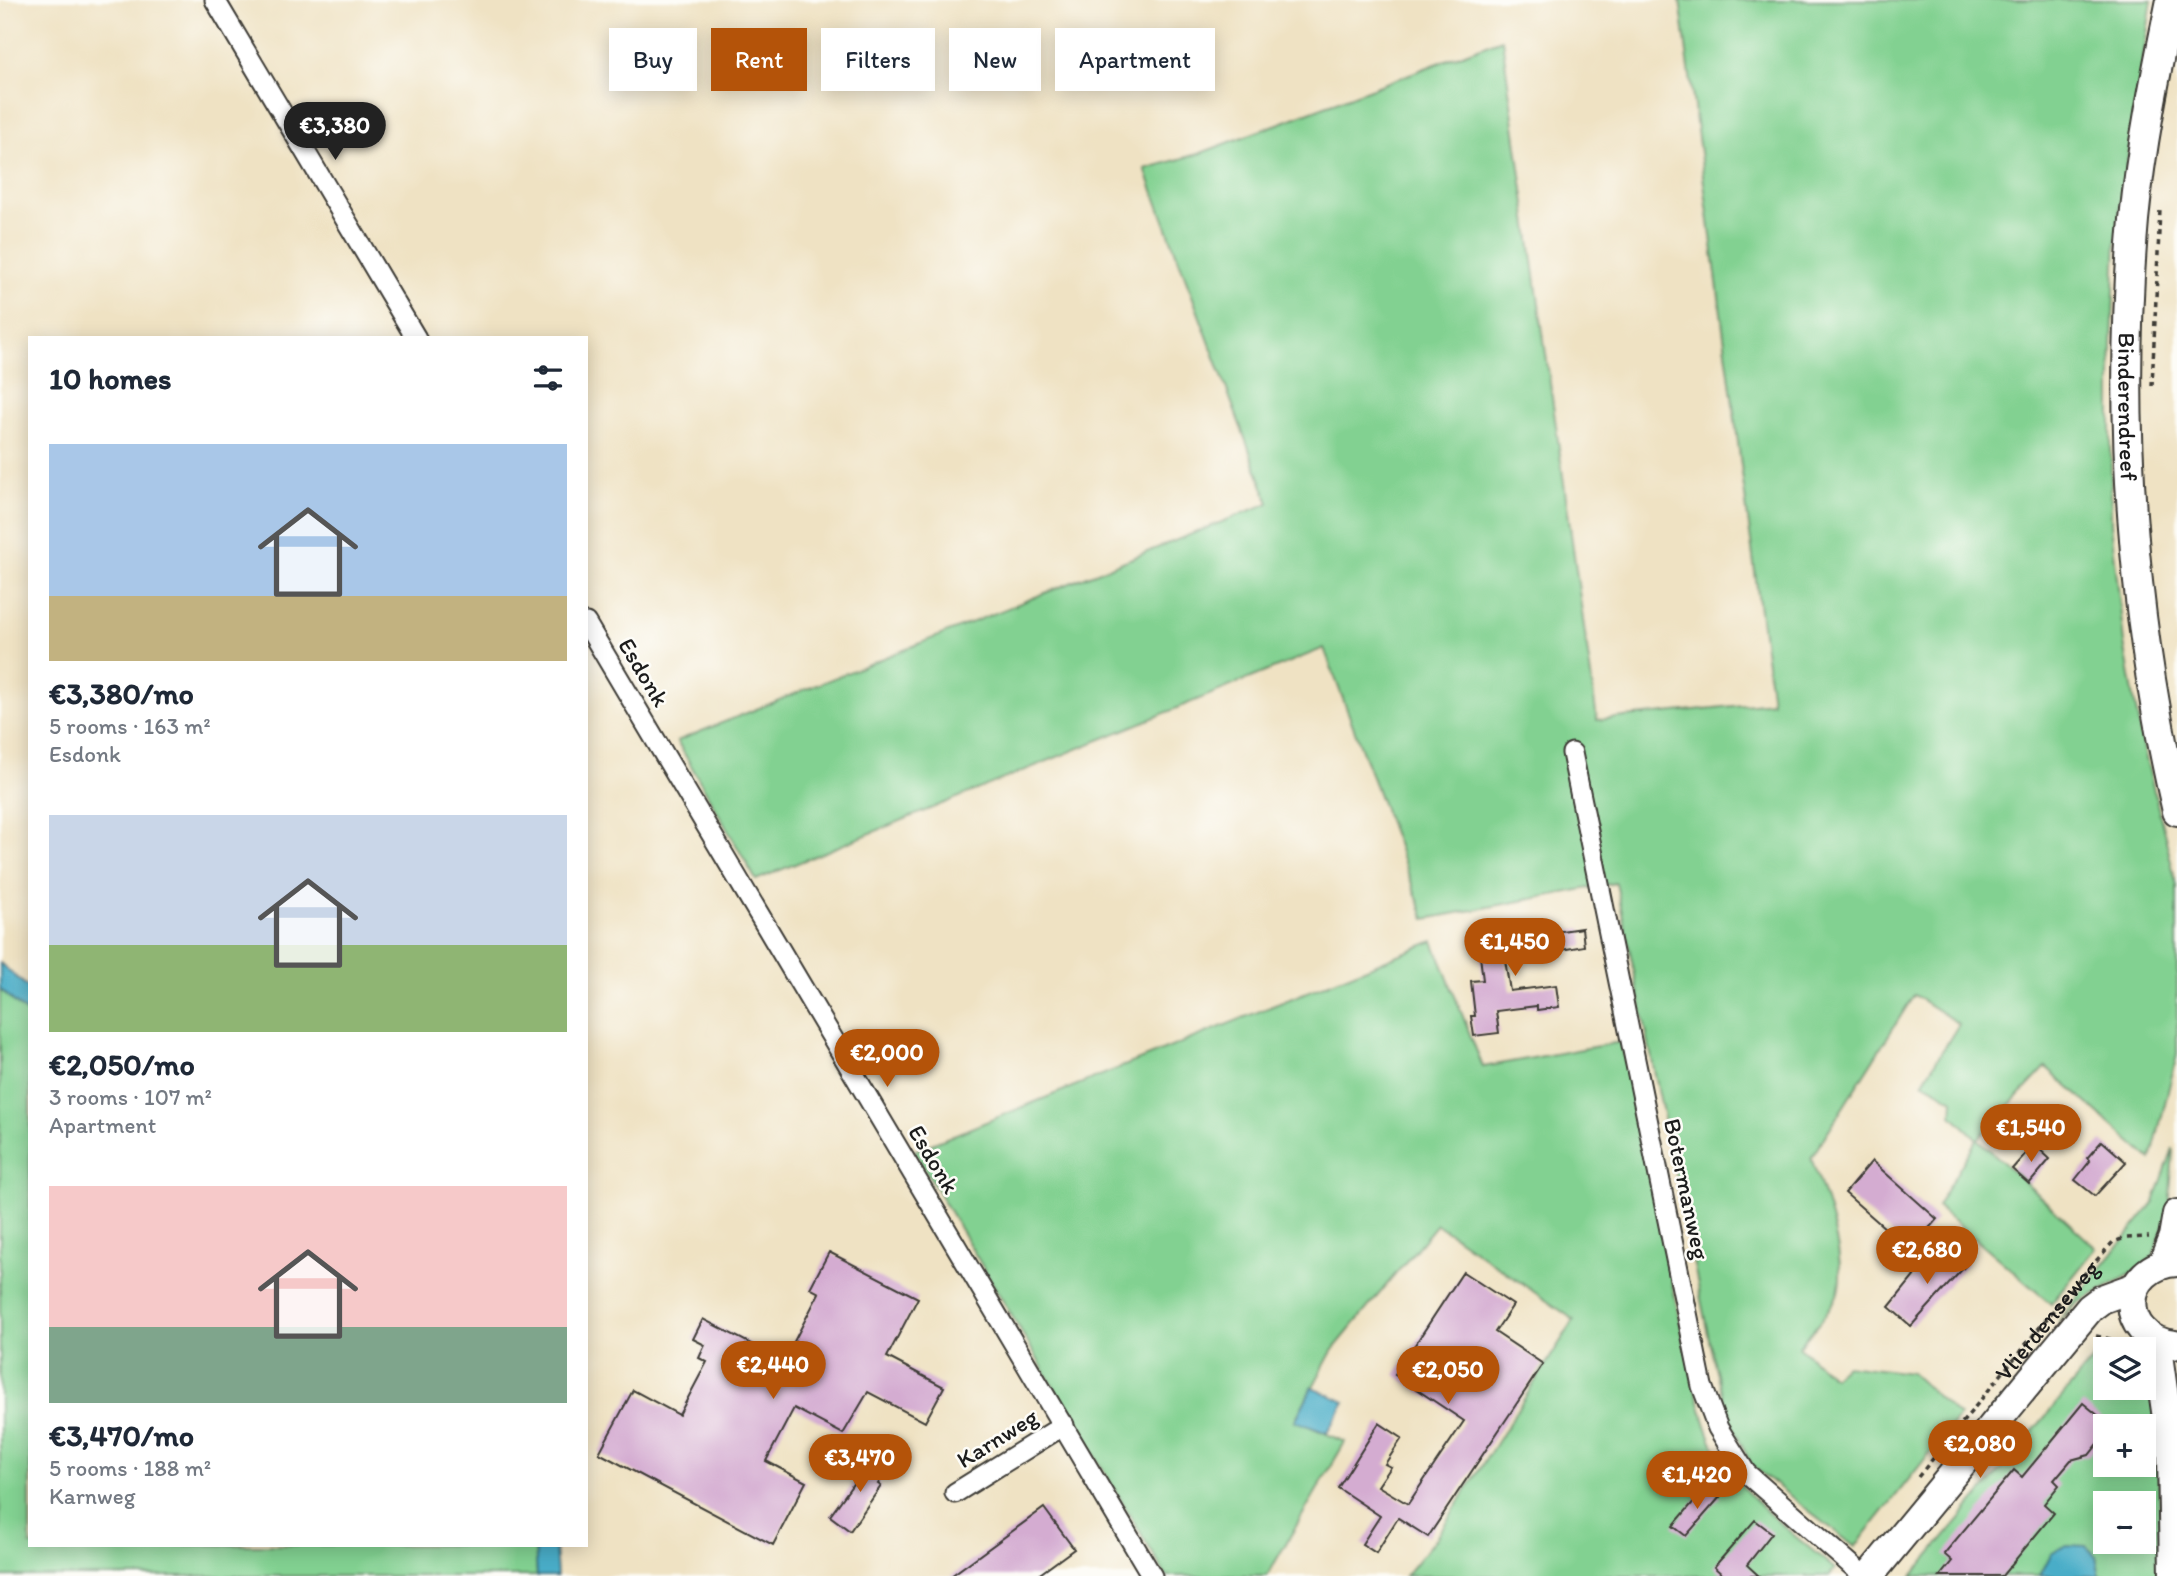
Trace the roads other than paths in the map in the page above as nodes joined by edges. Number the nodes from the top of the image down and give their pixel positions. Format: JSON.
{"nodes":[{"id":1,"x":2171,"y":0,"type":"edge"},
{"id":2,"x":221,"y":2,"type":"edge"},
{"id":3,"x":415,"y":336,"type":"edge"},
{"id":4,"x":588,"y":626,"type":"edge"},
{"id":5,"x":1573,"y":753,"type":"dead end"},
{"id":6,"x":2177,"y":811,"type":"edge"},
{"id":7,"x":2173,"y":1244,"type":"edge"},
{"id":8,"x":2135,"y":1287,"type":"junction"},
{"id":9,"x":2134,"y":1316,"type":"junction"},
{"id":10,"x":2088,"y":1327,"type":"junction"},
{"id":11,"x":2167,"y":1343,"type":"edge"},
{"id":12,"x":2177,"y":1424,"type":"edge"},
{"id":13,"x":1064,"y":1425,"type":"junction"},
{"id":14,"x":2172,"y":1453,"type":"junction"},
{"id":15,"x":955,"y":1493,"type":"dead end"},
{"id":16,"x":1152,"y":1576,"type":"edge"},
{"id":17,"x":1864,"y":1576,"type":"edge"},
{"id":18,"x":1869,"y":1576,"type":"edge"},
{"id":19,"x":2174,"y":1576,"type":"edge"}],
"edges":[{"from":1,"to":6,"type":"main road","name":"Binderendreef"},
{"from":2,"to":3,"type":"street"},
{"from":4,"to":13,"type":"street","name":"Esdonk"},
{"from":5,"to":17,"type":"street","name":"Botermanweg"},
{"from":7,"to":8,"type":"main road"},
{"from":8,"to":9,"type":"main road"},
{"from":8,"to":10,"type":"main road","name":"Vlierdenseweg"},
{"from":9,"to":10,"type":"main road","name":"Vlierdenseweg"},
{"from":9,"to":11,"type":"main road"},
{"from":10,"to":18,"type":"main road","name":"Vlierdenseweg"},
{"from":11,"to":14,"type":"main road"},
{"from":12,"to":14,"type":"main road"},
{"from":13,"to":15,"type":"street","name":"Karnweg"},
{"from":13,"to":16,"type":"street","name":"Esdonk"},
{"from":14,"to":19,"type":"main road"}]}
